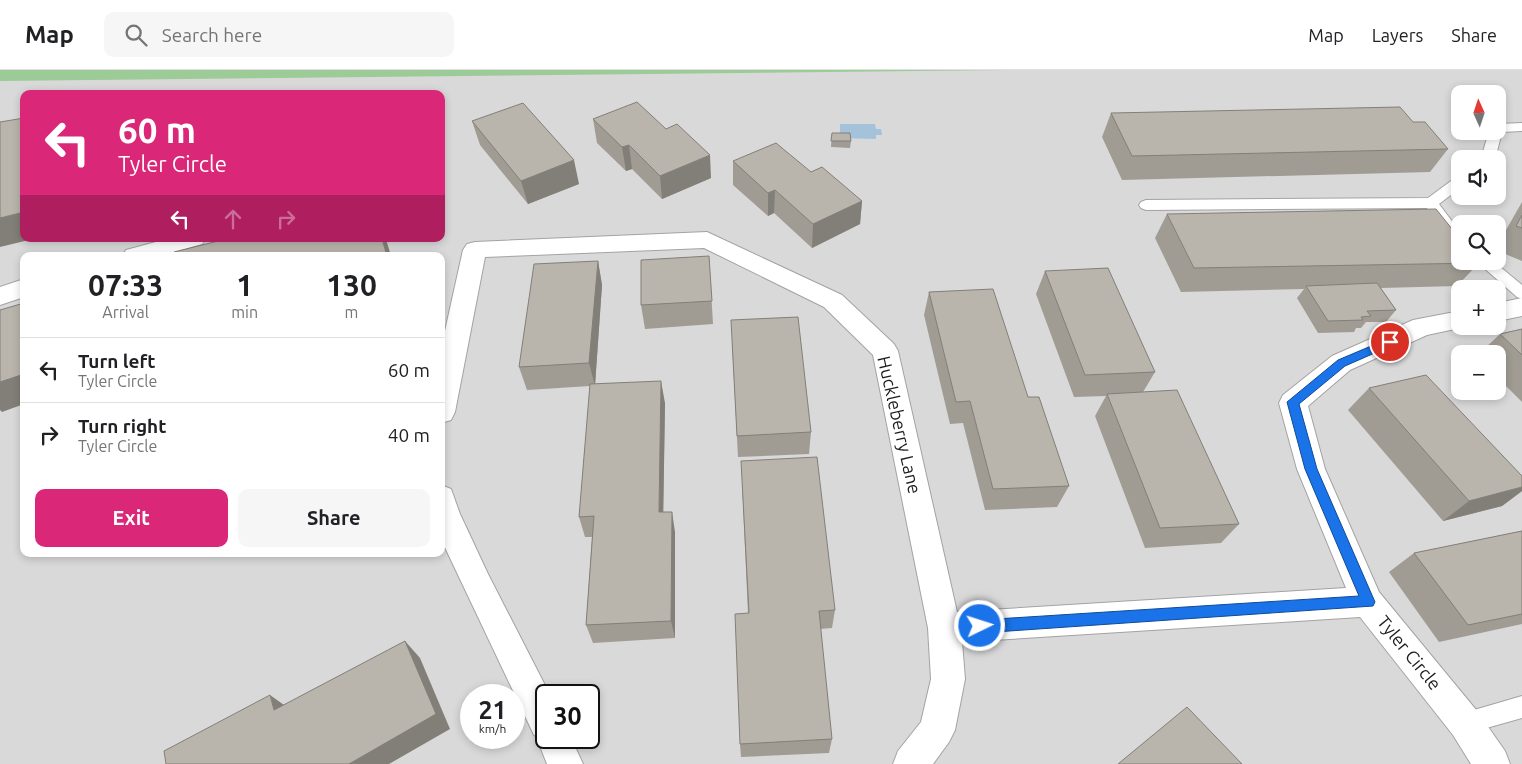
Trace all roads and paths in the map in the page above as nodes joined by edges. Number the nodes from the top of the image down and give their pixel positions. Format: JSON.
{"nodes":[{"id":1,"x":1522,"y":127,"type":"edge"},
{"id":2,"x":1506,"y":128,"type":"edge"},
{"id":3,"x":1451,"y":187,"type":"edge"},
{"id":4,"x":1432,"y":203,"type":"junction"},
{"id":5,"x":1146,"y":205,"type":"dead end"},
{"id":6,"x":1451,"y":229,"type":"edge"},
{"id":7,"x":183,"y":242,"type":"edge"},
{"id":8,"x":148,"y":252,"type":"edge"},
{"id":9,"x":1494,"y":270,"type":"edge"},
{"id":10,"x":20,"y":289,"type":"edge"},
{"id":11,"x":1522,"y":293,"type":"edge"},
{"id":12,"x":0,"y":296,"type":"edge"},
{"id":13,"x":1522,"y":307,"type":"edge"},
{"id":14,"x":1506,"y":310,"type":"edge"},
{"id":15,"x":1451,"y":322,"type":"edge"},
{"id":16,"x":445,"y":393,"type":"edge"},
{"id":17,"x":445,"y":514,"type":"edge"},
{"id":18,"x":1368,"y":602,"type":"junction"},
{"id":19,"x":944,"y":628,"type":"junction"},
{"id":20,"x":535,"y":701,"type":"edge"},
{"id":21,"x":1522,"y":707,"type":"edge"},
{"id":22,"x":1465,"y":723,"type":"junction"},
{"id":23,"x":558,"y":749,"type":"edge"},
{"id":24,"x":564,"y":764,"type":"edge"},
{"id":25,"x":911,"y":764,"type":"edge"},
{"id":26,"x":1492,"y":764,"type":"edge"}],
"edges":[{"from":1,"to":2,"type":"lane"},
{"from":3,"to":4,"type":"lane"},
{"from":4,"to":5,"type":"lane"},
{"from":4,"to":6,"type":"lane"},
{"from":7,"to":8,"type":"street"},
{"from":9,"to":11,"type":"lane"},
{"from":10,"to":12,"type":"street"},
{"from":13,"to":14,"type":"street"},
{"from":15,"to":18,"type":"street","name":"Tyler Circle"},
{"from":16,"to":19,"type":"street","name":"Huckleberry Lane"},
{"from":17,"to":20,"type":"street"},
{"from":18,"to":19,"type":"street"},
{"from":18,"to":22,"type":"street","name":"Tyler Circle"},
{"from":19,"to":25,"type":"street","name":"Huckleberry Lane"},
{"from":21,"to":22,"type":"lane"},
{"from":22,"to":26,"type":"street","name":"Tyler Circle"},
{"from":23,"to":24,"type":"street"}]}
